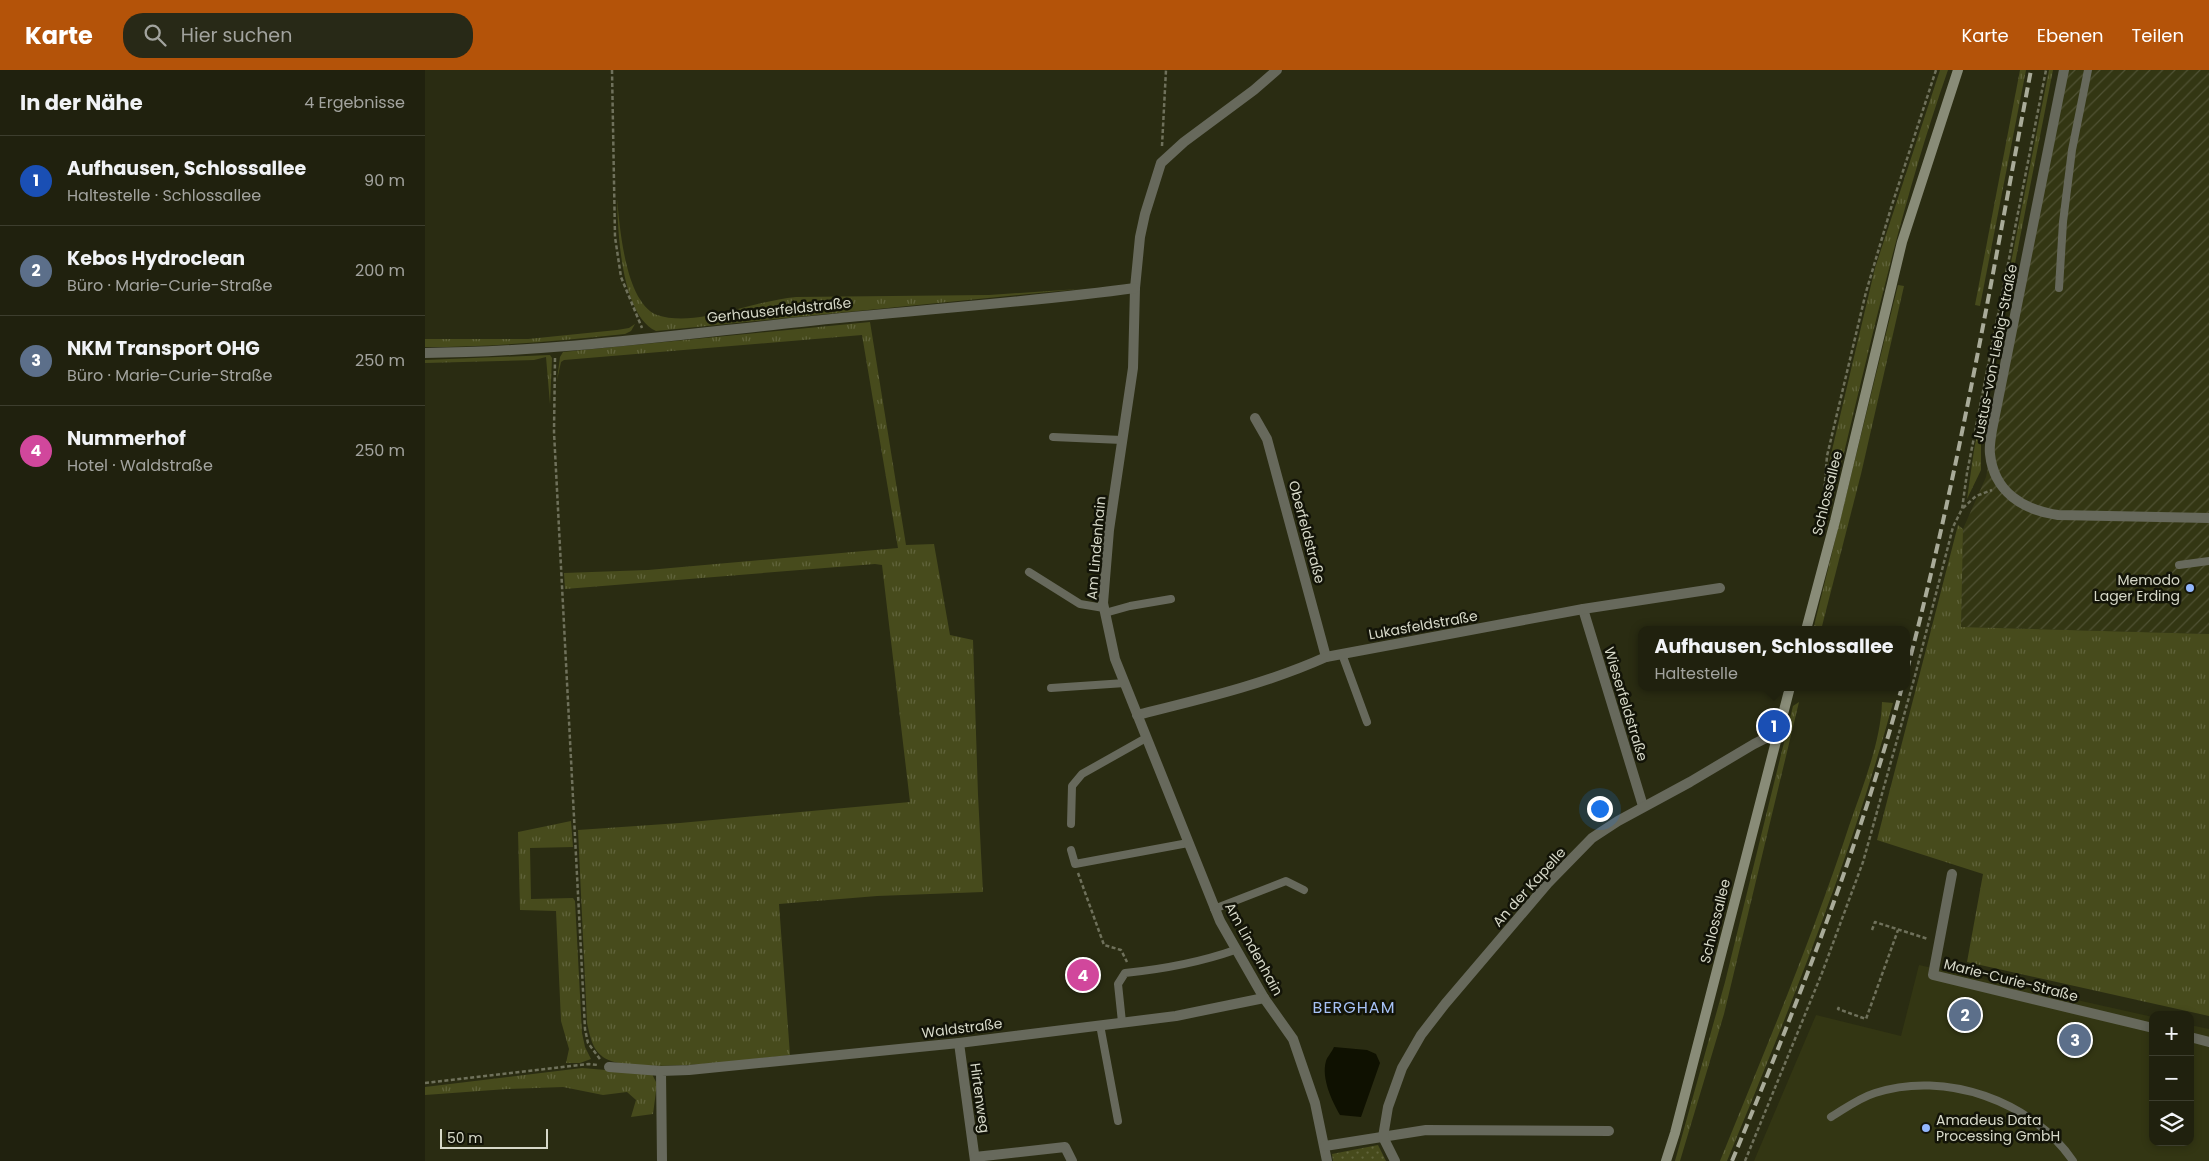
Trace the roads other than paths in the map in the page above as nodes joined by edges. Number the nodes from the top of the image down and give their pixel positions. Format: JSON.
{"nodes":[{"id":1,"x":1277,"y":70,"type":"edge"},
{"id":2,"x":1958,"y":70,"type":"edge"},
{"id":3,"x":2064,"y":70,"type":"edge"},
{"id":4,"x":2088,"y":70,"type":"edge"},
{"id":5,"x":1135,"y":288,"type":"junction"},
{"id":6,"x":2059,"y":288,"type":"dead end"},
{"id":7,"x":425,"y":352,"type":"edge"},
{"id":8,"x":1255,"y":418,"type":"dead end"},
{"id":9,"x":1053,"y":437,"type":"dead end"},
{"id":10,"x":1123,"y":440,"type":"junction"},
{"id":11,"x":2209,"y":518,"type":"edge"},
{"id":12,"x":2209,"y":561,"type":"edge"},
{"id":13,"x":2179,"y":565,"type":"dead end"},
{"id":14,"x":1029,"y":572,"type":"dead end"},
{"id":15,"x":1720,"y":588,"type":"dead end"},
{"id":16,"x":1171,"y":599,"type":"dead end"},
{"id":17,"x":1583,"y":609,"type":"junction"},
{"id":18,"x":1105,"y":610,"type":"junction"},
{"id":19,"x":1807,"y":626,"type":"edge"},
{"id":20,"x":1342,"y":654,"type":"junction"},
{"id":21,"x":1326,"y":656,"type":"junction"},
{"id":22,"x":1125,"y":683,"type":"junction"},
{"id":23,"x":1051,"y":688,"type":"dead end"},
{"id":24,"x":1789,"y":691,"type":"edge"},
{"id":25,"x":1137,"y":715,"type":"junction"},
{"id":26,"x":1367,"y":722,"type":"dead end"},
{"id":27,"x":1778,"y":732,"type":"junction"},
{"id":28,"x":1146,"y":738,"type":"junction"},
{"id":29,"x":1643,"y":806,"type":"junction"},
{"id":30,"x":1071,"y":824,"type":"dead end"},
{"id":31,"x":1187,"y":843,"type":"junction"},
{"id":32,"x":1071,"y":850,"type":"dead end"},
{"id":33,"x":1952,"y":874,"type":"dead end"},
{"id":34,"x":1304,"y":890,"type":"dead end"},
{"id":35,"x":1214,"y":909,"type":"junction"},
{"id":36,"x":1235,"y":950,"type":"junction"},
{"id":37,"x":1264,"y":998,"type":"junction"},
{"id":38,"x":1122,"y":1022,"type":"junction"},
{"id":39,"x":1100,"y":1025,"type":"junction"},
{"id":40,"x":2149,"y":1027,"type":"edge"},
{"id":41,"x":2194,"y":1038,"type":"edge"},
{"id":42,"x":959,"y":1042,"type":"junction"},
{"id":43,"x":2209,"y":1042,"type":"edge"},
{"id":44,"x":609,"y":1067,"type":"road end"},
{"id":45,"x":661,"y":1070,"type":"junction"},
{"id":46,"x":1831,"y":1116,"type":"dead end"},
{"id":47,"x":1118,"y":1121,"type":"dead end"},
{"id":48,"x":1609,"y":1131,"type":"dead end"},
{"id":49,"x":1383,"y":1137,"type":"junction"},
{"id":50,"x":1325,"y":1146,"type":"junction"},
{"id":51,"x":975,"y":1159,"type":"edge"},
{"id":52,"x":662,"y":1161,"type":"edge"},
{"id":53,"x":1072,"y":1161,"type":"edge"},
{"id":54,"x":1327,"y":1161,"type":"edge"},
{"id":55,"x":1395,"y":1161,"type":"edge"},
{"id":56,"x":1666,"y":1161,"type":"edge"},
{"id":57,"x":2073,"y":1161,"type":"edge"}],
"edges":[{"from":1,"to":5,"type":"street","name":"Am Lindenhain"},
{"from":2,"to":19,"type":"main road","name":"Schlossallee"},
{"from":3,"to":11,"type":"street","name":"Justus-von-Liebig-Straße"},
{"from":4,"to":6,"type":"lane"},
{"from":5,"to":7,"type":"street","name":"Gerhauserfeldstraße"},
{"from":5,"to":10,"type":"street","name":"Am Lindenhain"},
{"from":8,"to":21,"type":"street","name":"Oberfeldstraße"},
{"from":9,"to":10,"type":"lane"},
{"from":10,"to":18,"type":"street","name":"Am Lindenhain"},
{"from":12,"to":13,"type":"lane"},
{"from":14,"to":18,"type":"lane"},
{"from":15,"to":17,"type":"street","name":"Lukasfeldstraße"},
{"from":16,"to":18,"type":"lane"},
{"from":17,"to":20,"type":"street","name":"Lukasfeldstraße"},
{"from":17,"to":29,"type":"street","name":"Wieserfeldstraße"},
{"from":18,"to":22,"type":"street","name":"Am Lindenhain"},
{"from":20,"to":21,"type":"street","name":"Lukasfeldstraße"},
{"from":20,"to":26,"type":"lane"},
{"from":21,"to":25,"type":"street","name":"Lukasfeldstraße"},
{"from":22,"to":23,"type":"lane"},
{"from":22,"to":25,"type":"street","name":"Am Lindenhain"},
{"from":24,"to":27,"type":"main road","name":"Schlossallee"},
{"from":25,"to":28,"type":"street","name":"Am Lindenhain"},
{"from":27,"to":29,"type":"street","name":"An der Kapelle"},
{"from":27,"to":56,"type":"main road","name":"Schlossallee"},
{"from":28,"to":30,"type":"lane"},
{"from":28,"to":31,"type":"street","name":"Am Lindenhain"},
{"from":29,"to":49,"type":"street","name":"An der Kapelle"},
{"from":31,"to":32,"type":"lane"},
{"from":31,"to":35,"type":"street","name":"Am Lindenhain"},
{"from":33,"to":40,"type":"street","name":"Marie-Curie-Straße"},
{"from":34,"to":35,"type":"lane"},
{"from":35,"to":36,"type":"street","name":"Am Lindenhain"},
{"from":36,"to":37,"type":"street","name":"Am Lindenhain"},
{"from":36,"to":38,"type":"lane"},
{"from":37,"to":38,"type":"street","name":"Waldstraße"},
{"from":37,"to":50,"type":"street","name":"Am Lindenhain"},
{"from":38,"to":39,"type":"street","name":"Waldstraße"},
{"from":39,"to":42,"type":"street","name":"Waldstraße"},
{"from":39,"to":47,"type":"lane"},
{"from":41,"to":43,"type":"street"},
{"from":42,"to":45,"type":"street","name":"Waldstraße"},
{"from":42,"to":51,"type":"street","name":"Hirtenweg"},
{"from":44,"to":45,"type":"street","name":"Waldstraße"},
{"from":45,"to":52,"type":"street"},
{"from":46,"to":57,"type":"lane"},
{"from":48,"to":49,"type":"street"},
{"from":49,"to":50,"type":"street"},
{"from":49,"to":55,"type":"street"},
{"from":50,"to":54,"type":"street","name":"Am Lindenhain"},
{"from":51,"to":53,"type":"street","name":"Hirtenweg"}]}
